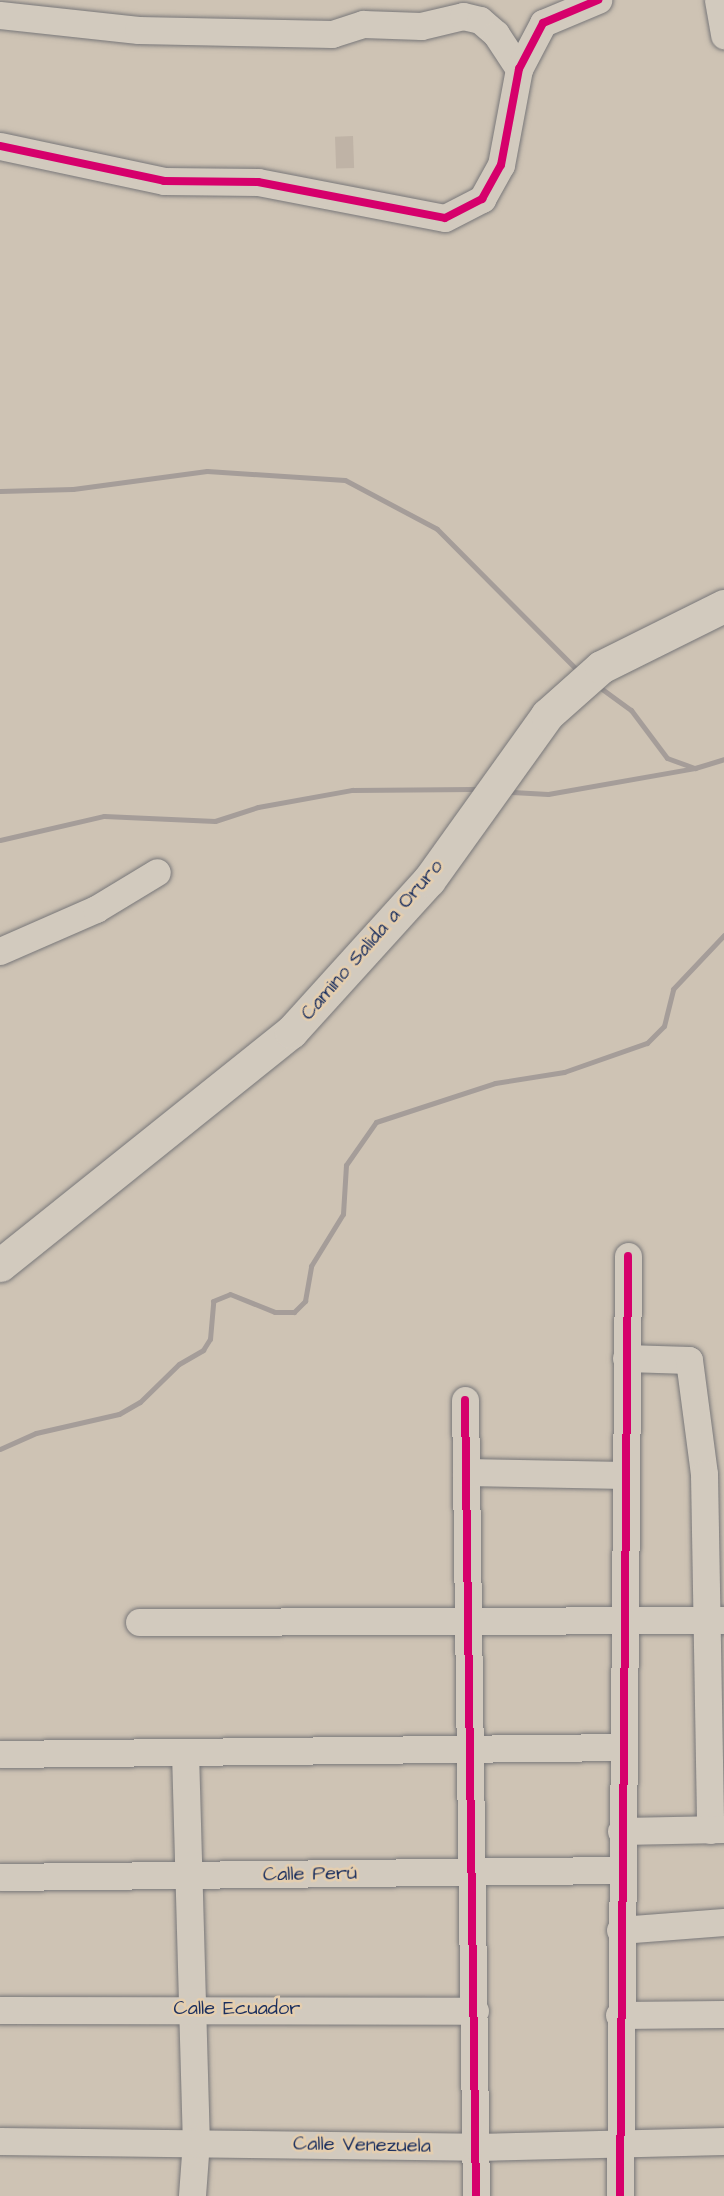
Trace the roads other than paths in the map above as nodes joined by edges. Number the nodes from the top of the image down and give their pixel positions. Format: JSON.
{"nodes":[{"id":1,"x":598,"y":0,"type":"edge"},
{"id":2,"x":718,"y":0,"type":"edge"},
{"id":3,"x":0,"y":15,"type":"edge"},
{"id":4,"x":724,"y":35,"type":"edge"},
{"id":5,"x":519,"y":69,"type":"junction"},
{"id":6,"x":0,"y":146,"type":"edge"},
{"id":7,"x":724,"y":606,"type":"edge"},
{"id":8,"x":157,"y":872,"type":"dead end"},
{"id":9,"x":0,"y":951,"type":"edge"},
{"id":10,"x":628,"y":1256,"type":"dead end"},
{"id":11,"x":0,"y":1264,"type":"edge"},
{"id":12,"x":626,"y":1358,"type":"junction"},
{"id":13,"x":465,"y":1400,"type":"dead end"},
{"id":14,"x":465,"y":1472,"type":"junction"},
{"id":15,"x":625,"y":1475,"type":"junction"},
{"id":16,"x":466,"y":1620,"type":"junction"},
{"id":17,"x":623,"y":1620,"type":"junction"},
{"id":18,"x":715,"y":1620,"type":"edge"},
{"id":19,"x":139,"y":1622,"type":"dead end"},
{"id":20,"x":622,"y":1747,"type":"junction"},
{"id":21,"x":469,"y":1748,"type":"junction"},
{"id":22,"x":185,"y":1752,"type":"junction"},
{"id":23,"x":0,"y":1754,"type":"edge"},
{"id":24,"x":717,"y":1830,"type":"edge"},
{"id":25,"x":621,"y":1832,"type":"junction"},
{"id":26,"x":621,"y":1870,"type":"junction"},
{"id":27,"x":471,"y":1872,"type":"junction"},
{"id":28,"x":187,"y":1875,"type":"junction"},
{"id":29,"x":0,"y":1877,"type":"edge"},
{"id":30,"x":724,"y":1922,"type":"edge"},
{"id":31,"x":620,"y":1930,"type":"junction"},
{"id":32,"x":189,"y":2007,"type":"junction"},
{"id":33,"x":0,"y":2010,"type":"edge"},
{"id":34,"x":474,"y":2011,"type":"junction"},
{"id":35,"x":724,"y":2014,"type":"edge"},
{"id":36,"x":619,"y":2015,"type":"junction"},
{"id":37,"x":0,"y":2141,"type":"edge"},
{"id":38,"x":196,"y":2141,"type":"junction"},
{"id":39,"x":724,"y":2141,"type":"edge"},
{"id":40,"x":622,"y":2143,"type":"junction"},
{"id":41,"x":476,"y":2147,"type":"junction"},
{"id":42,"x":192,"y":2196,"type":"edge"},
{"id":43,"x":476,"y":2196,"type":"edge"},
{"id":44,"x":620,"y":2196,"type":"edge"}],
"edges":[{"from":1,"to":5,"type":"street"},
{"from":2,"to":4,"type":"street"},
{"from":3,"to":5,"type":"street"},
{"from":5,"to":6,"type":"street"},
{"from":7,"to":11,"type":"highway","name":"Camino Salida a Oruro"},
{"from":8,"to":9,"type":"street"},
{"from":10,"to":12,"type":"street"},
{"from":12,"to":15,"type":"street"},
{"from":12,"to":18,"type":"street"},
{"from":13,"to":14,"type":"street"},
{"from":14,"to":15,"type":"street"},
{"from":14,"to":16,"type":"street"},
{"from":15,"to":17,"type":"street"},
{"from":16,"to":17,"type":"street"},
{"from":16,"to":19,"type":"street"},
{"from":16,"to":21,"type":"street"},
{"from":17,"to":18,"type":"street"},
{"from":17,"to":20,"type":"street"},
{"from":18,"to":24,"type":"street"},
{"from":20,"to":21,"type":"street"},
{"from":20,"to":25,"type":"street"},
{"from":21,"to":22,"type":"street"},
{"from":21,"to":27,"type":"street"},
{"from":22,"to":23,"type":"street"},
{"from":22,"to":28,"type":"street"},
{"from":24,"to":25,"type":"street"},
{"from":25,"to":26,"type":"street"},
{"from":26,"to":27,"type":"street","name":"Calle Perú"},
{"from":26,"to":31,"type":"street"},
{"from":27,"to":28,"type":"street","name":"Calle Perú"},
{"from":27,"to":34,"type":"street"},
{"from":28,"to":29,"type":"street","name":"Calle Perú"},
{"from":28,"to":32,"type":"street"},
{"from":30,"to":31,"type":"street"},
{"from":31,"to":36,"type":"street"},
{"from":32,"to":33,"type":"street","name":"Calle Ecuador"},
{"from":32,"to":34,"type":"street","name":"Calle Ecuador"},
{"from":32,"to":38,"type":"street"},
{"from":34,"to":41,"type":"street"},
{"from":35,"to":36,"type":"street"},
{"from":36,"to":40,"type":"street"},
{"from":37,"to":38,"type":"street","name":"Calle Venezuela"},
{"from":38,"to":41,"type":"street","name":"Calle Venezuela"},
{"from":38,"to":42,"type":"street"},
{"from":39,"to":40,"type":"street","name":"Calle Venezuela"},
{"from":40,"to":41,"type":"street","name":"Calle Venezuela"},
{"from":40,"to":44,"type":"street"},
{"from":41,"to":43,"type":"street"}]}
